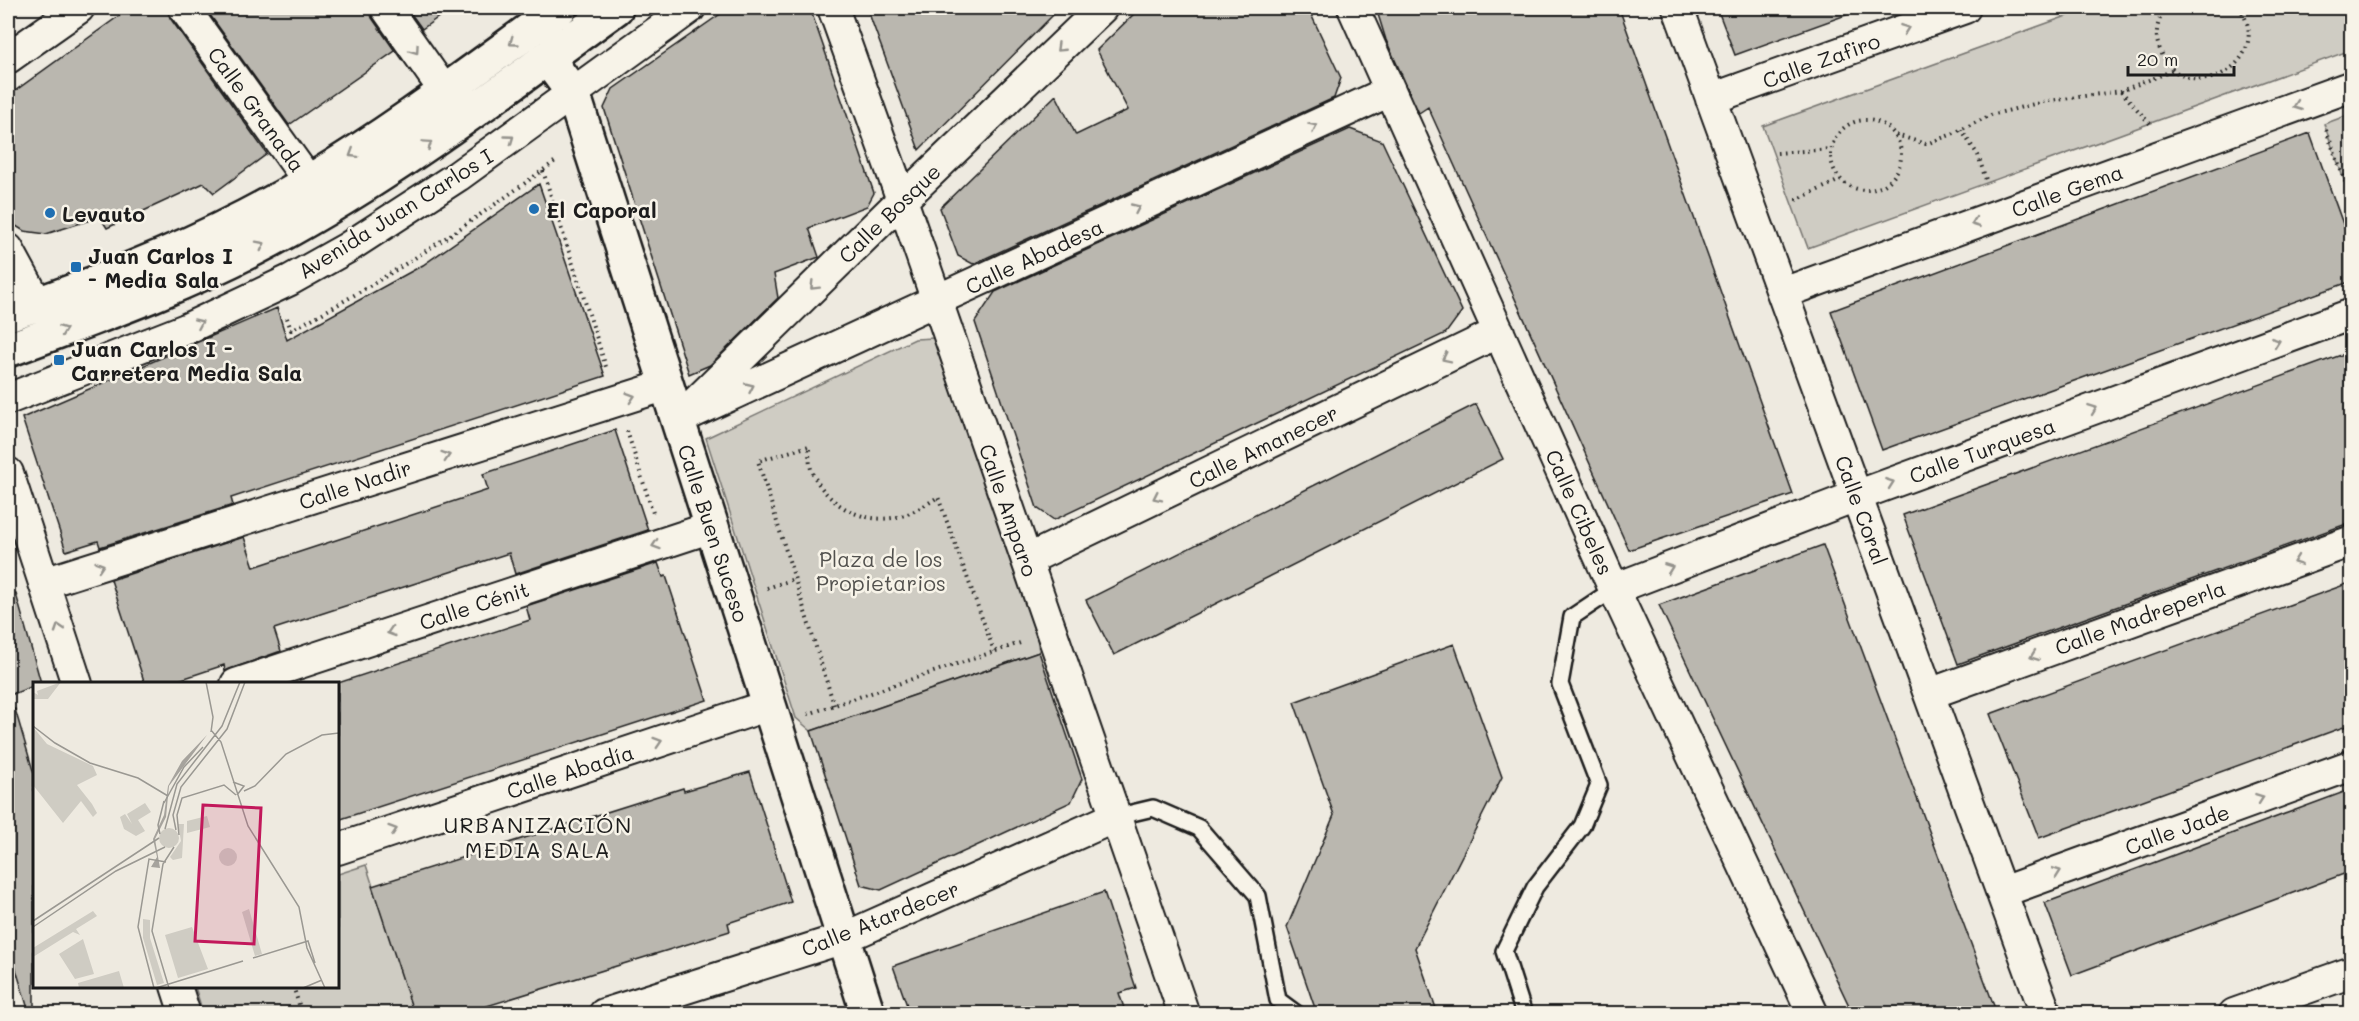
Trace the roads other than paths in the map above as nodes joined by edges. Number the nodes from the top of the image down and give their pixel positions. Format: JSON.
{"nodes":[{"id":1,"x":79,"y":8,"type":"edge"},
{"id":2,"x":184,"y":8,"type":"edge"},
{"id":3,"x":386,"y":8,"type":"edge"},
{"id":4,"x":560,"y":8,"type":"edge"},
{"id":5,"x":616,"y":8,"type":"edge"},
{"id":6,"x":690,"y":8,"type":"edge"},
{"id":7,"x":833,"y":8,"type":"edge"},
{"id":8,"x":1102,"y":8,"type":"edge"},
{"id":9,"x":1353,"y":8,"type":"edge"},
{"id":10,"x":1678,"y":8,"type":"edge"},
{"id":11,"x":1965,"y":8,"type":"edge"},
{"id":12,"x":8,"y":58,"type":"edge"},
{"id":13,"x":547,"y":58,"type":"junction"},
{"id":14,"x":2352,"y":86,"type":"edge"},
{"id":15,"x":1390,"y":91,"type":"junction"},
{"id":16,"x":445,"y":92,"type":"junction"},
{"id":17,"x":573,"y":93,"type":"junction"},
{"id":18,"x":1712,"y":99,"type":"junction"},
{"id":19,"x":309,"y":182,"type":"junction"},
{"id":20,"x":902,"y":200,"type":"junction"},
{"id":21,"x":8,"y":249,"type":"edge"},
{"id":22,"x":1783,"y":294,"type":"junction"},
{"id":23,"x":936,"y":301,"type":"junction"},
{"id":24,"x":38,"y":304,"type":"junction"},
{"id":25,"x":8,"y":314,"type":"edge"},
{"id":26,"x":2352,"y":314,"type":"edge"},
{"id":27,"x":1499,"y":332,"type":"junction"},
{"id":28,"x":8,"y":350,"type":"edge"},
{"id":29,"x":667,"y":385,"type":"junction"},
{"id":30,"x":8,"y":399,"type":"edge"},
{"id":31,"x":677,"y":420,"type":"junction"},
{"id":32,"x":8,"y":473,"type":"edge"},
{"id":33,"x":1856,"y":496,"type":"junction"},
{"id":34,"x":712,"y":527,"type":"junction"},
{"id":35,"x":2352,"y":541,"type":"edge"},
{"id":36,"x":1027,"y":560,"type":"junction"},
{"id":37,"x":44,"y":583,"type":"junction"},
{"id":38,"x":1614,"y":589,"type":"junction"},
{"id":39,"x":76,"y":682,"type":"edge"},
{"id":40,"x":242,"y":682,"type":"edge"},
{"id":41,"x":1929,"y":694,"type":"junction"},
{"id":42,"x":769,"y":705,"type":"junction"},
{"id":43,"x":2352,"y":765,"type":"edge"},
{"id":44,"x":1115,"y":817,"type":"junction"},
{"id":45,"x":339,"y":849,"type":"edge"},
{"id":46,"x":2002,"y":892,"type":"junction"},
{"id":47,"x":844,"y":938,"type":"junction"},
{"id":48,"x":2352,"y":972,"type":"edge"},
{"id":49,"x":176,"y":988,"type":"edge"},
{"id":50,"x":185,"y":1014,"type":"edge"},
{"id":51,"x":604,"y":1014,"type":"edge"},
{"id":52,"x":868,"y":1014,"type":"edge"},
{"id":53,"x":1184,"y":1014,"type":"edge"},
{"id":54,"x":1297,"y":1014,"type":"edge"},
{"id":55,"x":1524,"y":1014,"type":"edge"},
{"id":56,"x":1813,"y":1014,"type":"edge"},
{"id":57,"x":2046,"y":1014,"type":"edge"},
{"id":58,"x":2234,"y":1014,"type":"edge"}],
"edges":[{"from":1,"to":12,"type":"street"},
{"from":2,"to":19,"type":"street","name":"Calle Granada"},
{"from":3,"to":16,"type":"street","one_way":true},
{"from":4,"to":16,"type":"main road","one_way":true},
{"from":5,"to":13,"type":"main road","name":"Avenida Juan Carlos I"},
{"from":6,"to":17,"type":"street","name":"Avenida Juan Carlos I"},
{"from":7,"to":20,"type":"street","name":"Calle Amparo"},
{"from":8,"to":20,"type":"street","name":"Calle Bosque","one_way":true},
{"from":9,"to":15,"type":"street","name":"Calle Cibeles"},
{"from":10,"to":18,"type":"street","name":"Calle Coral"},
{"from":18,"to":11,"type":"street","name":"Calle Zafiro","one_way":true},
{"from":13,"to":17,"type":"main road","name":"Calle Buen Suceso"},
{"from":28,"to":13,"type":"main road","name":"Avenida Juan Carlos I","one_way":true},
{"from":14,"to":22,"type":"street","name":"Calle Gema","one_way":true},
{"from":23,"to":15,"type":"street","name":"Calle Abadesa","one_way":true},
{"from":15,"to":27,"type":"street","name":"Calle Cibeles"},
{"from":16,"to":19,"type":"main road","one_way":true},
{"from":17,"to":29,"type":"main road","name":"Calle Buen Suceso"},
{"from":30,"to":17,"type":"street","name":"Avenida Juan Carlos I","one_way":true},
{"from":18,"to":22,"type":"street","name":"Calle Coral"},
{"from":19,"to":24,"type":"main road"},
{"from":20,"to":23,"type":"street","name":"Calle Amparo"},
{"from":20,"to":31,"type":"street","name":"Calle Bosque","one_way":true},
{"from":21,"to":24,"type":"street"},
{"from":22,"to":33,"type":"street","name":"Calle Coral"},
{"from":31,"to":23,"type":"street","name":"Calle Abadesa","one_way":true},
{"from":23,"to":36,"type":"street","name":"Calle Amparo"},
{"from":24,"to":25,"type":"main road"},
{"from":33,"to":26,"type":"street","name":"Calle Turquesa","one_way":true},
{"from":27,"to":36,"type":"street","name":"Calle Amanecer","one_way":true},
{"from":27,"to":38,"type":"street","name":"Calle Cibeles"},
{"from":29,"to":31,"type":"main road","name":"Calle Buen Suceso"},
{"from":37,"to":29,"type":"street","name":"Calle Nadir","one_way":true},
{"from":31,"to":34,"type":"main road","name":"Calle Buen Suceso"},
{"from":32,"to":37,"type":"street"},
{"from":38,"to":33,"type":"street","name":"Calle Turquesa","one_way":true},
{"from":33,"to":41,"type":"street","name":"Calle Coral"},
{"from":34,"to":40,"type":"street","name":"Calle Cénit","one_way":true},
{"from":34,"to":42,"type":"main road","name":"Calle Buen Suceso"},
{"from":35,"to":41,"type":"street","name":"Calle Madreperla","one_way":true},
{"from":36,"to":44,"type":"street","name":"Calle Amparo"},
{"from":39,"to":37,"type":"street","one_way":true},
{"from":38,"to":55,"type":"lane"},
{"from":38,"to":56,"type":"street","name":"Calle Cibeles"},
{"from":41,"to":46,"type":"street","name":"Calle Coral"},
{"from":45,"to":42,"type":"street","name":"Calle Abadía","one_way":true},
{"from":42,"to":47,"type":"main road","name":"Calle Buen Suceso"},
{"from":46,"to":43,"type":"street","name":"Calle Jade","one_way":true},
{"from":44,"to":47,"type":"street","name":"Calle Atardecer"},
{"from":44,"to":53,"type":"street","name":"Calle Amparo"},
{"from":44,"to":54,"type":"lane"},
{"from":46,"to":57,"type":"street","name":"Calle Coral"},
{"from":47,"to":51,"type":"street","name":"Calle Atardecer"},
{"from":47,"to":52,"type":"main road","name":"Calle Buen Suceso"},
{"from":48,"to":58,"type":"street"},
{"from":49,"to":50,"type":"street"}]}
